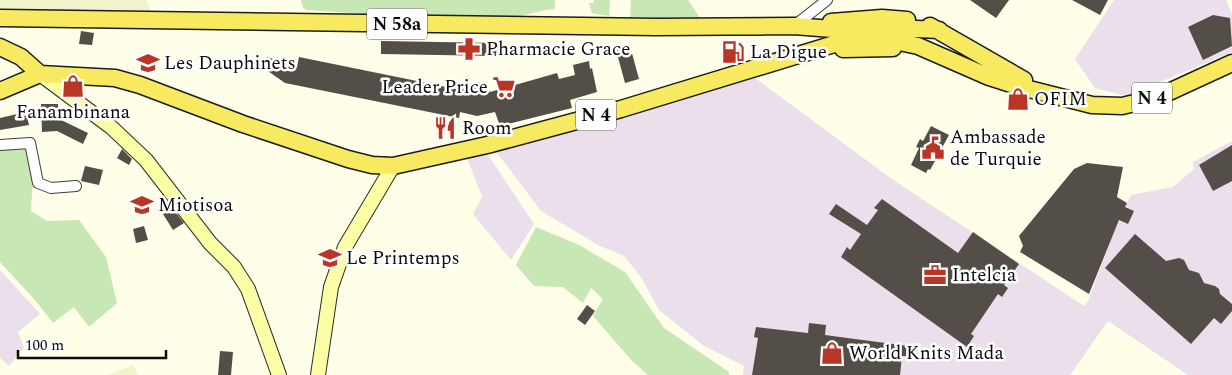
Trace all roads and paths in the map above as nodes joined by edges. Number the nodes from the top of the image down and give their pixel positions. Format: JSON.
{"nodes":[{"id":1,"x":826,"y":0,"type":"edge"},
{"id":2,"x":0,"y":18,"type":"edge"},
{"id":3,"x":794,"y":26,"type":"junction"},
{"id":4,"x":939,"y":30,"type":"junction"},
{"id":5,"x":867,"y":34,"type":"junction"},
{"id":6,"x":0,"y":47,"type":"edge"},
{"id":7,"x":938,"y":54,"type":"junction"},
{"id":8,"x":777,"y":62,"type":"junction"},
{"id":9,"x":1232,"y":63,"type":"edge"},
{"id":10,"x":40,"y":74,"type":"junction"},
{"id":11,"x":0,"y":91,"type":"edge"},
{"id":12,"x":1067,"y":99,"type":"junction"},
{"id":13,"x":0,"y":145,"type":"edge"},
{"id":14,"x":393,"y":166,"type":"junction"},
{"id":15,"x":76,"y":186,"type":"dead end"},
{"id":16,"x":279,"y":375,"type":"edge"},
{"id":17,"x":318,"y":375,"type":"edge"}],
"edges":[{"from":1,"to":3,"type":"street"},
{"from":2,"to":3,"type":"main road","number":"N 58a"},
{"from":3,"to":4,"type":"main road","number":"N 58a"},
{"from":3,"to":5,"type":"main road","number":"N 58a"},
{"from":4,"to":5,"type":"main road","number":"N 4"},
{"from":4,"to":12,"type":"main road","number":"N 4"},
{"from":5,"to":7,"type":"main road"},
{"from":5,"to":8,"type":"main road","number":"N 4"},
{"from":6,"to":10,"type":"main road"},
{"from":7,"to":8,"type":"main road","number":"N 4"},
{"from":7,"to":12,"type":"main road","number":"N 4"},
{"from":8,"to":14,"type":"main road","number":"N 4"},
{"from":9,"to":12,"type":"main road","number":"N 4"},
{"from":10,"to":11,"type":"main road","number":"N 4"},
{"from":10,"to":14,"type":"main road","number":"N 4"},
{"from":10,"to":16,"type":"street"},
{"from":13,"to":15,"type":"street"},
{"from":14,"to":17,"type":"street"}]}
